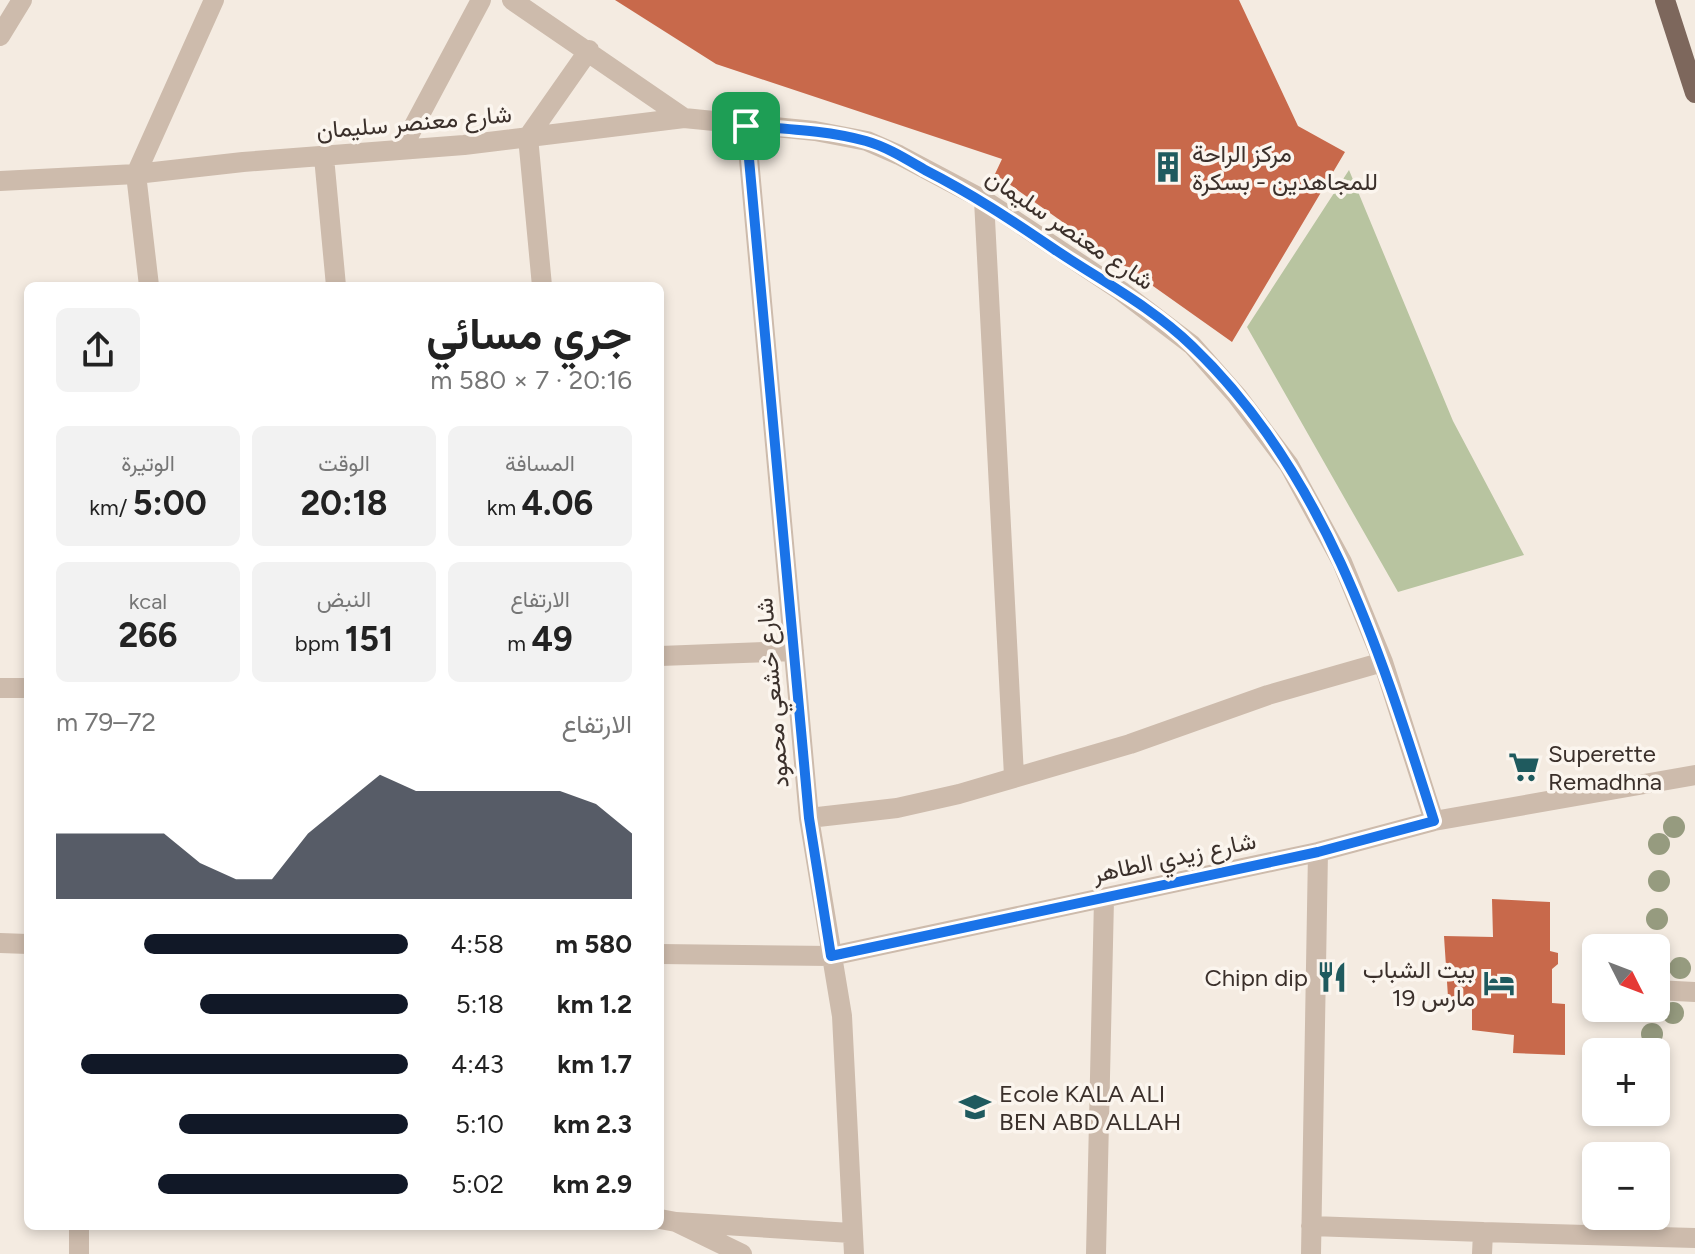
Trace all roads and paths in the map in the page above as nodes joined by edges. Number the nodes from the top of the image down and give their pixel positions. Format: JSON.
{"nodes":[{"id":1,"x":22,"y":0,"type":"edge"},
{"id":2,"x":214,"y":0,"type":"edge"},
{"id":3,"x":481,"y":0,"type":"edge"},
{"id":4,"x":512,"y":0,"type":"edge"},
{"id":5,"x":1665,"y":0,"type":"edge"},
{"id":6,"x":0,"y":36,"type":"edge"},
{"id":7,"x":589,"y":50,"type":"junction"},
{"id":8,"x":1695,"y":93,"type":"edge"},
{"id":9,"x":684,"y":118,"type":"junction"},
{"id":10,"x":746,"y":126,"type":"junction"},
{"id":11,"x":528,"y":137,"type":"junction"},
{"id":12,"x":401,"y":150,"type":"junction"},
{"id":13,"x":324,"y":157,"type":"junction"},
{"id":14,"x":136,"y":174,"type":"junction"},
{"id":15,"x":0,"y":181,"type":"edge"},
{"id":16,"x":984,"y":200,"type":"junction"},
{"id":17,"x":149,"y":282,"type":"edge"},
{"id":18,"x":336,"y":282,"type":"edge"},
{"id":19,"x":542,"y":282,"type":"edge"},
{"id":20,"x":794,"y":651,"type":"junction"},
{"id":21,"x":664,"y":656,"type":"edge"},
{"id":22,"x":1383,"y":662,"type":"junction"},
{"id":23,"x":0,"y":688,"type":"edge"},
{"id":24,"x":24,"y":688,"type":"edge"},
{"id":25,"x":1695,"y":775,"type":"edge"},
{"id":26,"x":1014,"y":776,"type":"junction"},
{"id":27,"x":809,"y":818,"type":"junction"},
{"id":28,"x":1434,"y":821,"type":"junction"},
{"id":29,"x":1318,"y":852,"type":"junction"},
{"id":30,"x":1104,"y":899,"type":"junction"},
{"id":31,"x":0,"y":943,"type":"edge"},
{"id":32,"x":24,"y":944,"type":"edge"},
{"id":33,"x":664,"y":954,"type":"edge"},
{"id":34,"x":831,"y":956,"type":"junction"},
{"id":35,"x":1670,"y":991,"type":"edge"},
{"id":36,"x":1695,"y":992,"type":"edge"},
{"id":37,"x":668,"y":1220,"type":"edge"},
{"id":38,"x":1311,"y":1226,"type":"junction"},
{"id":39,"x":79,"y":1230,"type":"edge"},
{"id":40,"x":1483,"y":1232,"type":"junction"},
{"id":41,"x":851,"y":1233,"type":"junction"},
{"id":42,"x":1695,"y":1238,"type":"edge"},
{"id":43,"x":1660,"y":1245,"type":"edge"},
{"id":44,"x":79,"y":1254,"type":"edge"},
{"id":45,"x":742,"y":1254,"type":"edge"},
{"id":46,"x":854,"y":1254,"type":"edge"},
{"id":47,"x":1096,"y":1254,"type":"edge"},
{"id":48,"x":1311,"y":1254,"type":"edge"},
{"id":49,"x":1482,"y":1254,"type":"edge"}],
"edges":[{"from":1,"to":6,"type":"street"},
{"from":2,"to":14,"type":"street"},
{"from":3,"to":12,"type":"street"},
{"from":4,"to":7,"type":"street"},
{"from":5,"to":8,"type":"main road"},
{"from":7,"to":9,"type":"street"},
{"from":7,"to":11,"type":"street"},
{"from":9,"to":10,"type":"street","name":"شارع معنصر سليمان"},
{"from":9,"to":11,"type":"street","name":"شارع معنصر سليمان"},
{"from":10,"to":16,"type":"street","name":"شارع معنصر سليمان"},
{"from":10,"to":20,"type":"street","name":"شارع خشعي محمود"},
{"from":11,"to":12,"type":"street","name":"شارع معنصر سليمان"},
{"from":11,"to":19,"type":"street"},
{"from":12,"to":13,"type":"street","name":"شارع معنصر سليمان"},
{"from":13,"to":14,"type":"street","name":"شارع معنصر سليمان"},
{"from":13,"to":18,"type":"street"},
{"from":14,"to":15,"type":"street","name":"شارع معنصر سليمان"},
{"from":14,"to":17,"type":"street"},
{"from":16,"to":22,"type":"street","name":"شارع معنصر سليمان"},
{"from":16,"to":26,"type":"street"},
{"from":20,"to":21,"type":"street"},
{"from":20,"to":27,"type":"street","name":"شارع خشعي محمود"},
{"from":22,"to":26,"type":"street"},
{"from":22,"to":28,"type":"street","name":"شارع معنصر سليمان"},
{"from":23,"to":24,"type":"street"},
{"from":25,"to":28,"type":"street","name":"شارع زيدي الطاهر"},
{"from":26,"to":27,"type":"street"},
{"from":27,"to":34,"type":"street","name":"شارع خشعي محمود"},
{"from":28,"to":29,"type":"street","name":"شارع زيدي الطاهر"},
{"from":29,"to":30,"type":"street","name":"شارع زيدي الطاهر"},
{"from":29,"to":38,"type":"street"},
{"from":30,"to":34,"type":"street","name":"شارع زيدي الطاهر"},
{"from":30,"to":47,"type":"street"},
{"from":31,"to":32,"type":"street"},
{"from":33,"to":34,"type":"street","name":"شارع زيدي الطاهر"},
{"from":34,"to":41,"type":"street","name":"شارع خشعي محمود"},
{"from":35,"to":36,"type":"street"},
{"from":37,"to":41,"type":"street"},
{"from":37,"to":45,"type":"street"},
{"from":38,"to":40,"type":"street"},
{"from":38,"to":48,"type":"street"},
{"from":39,"to":44,"type":"street"},
{"from":40,"to":43,"type":"street"},
{"from":40,"to":49,"type":"street"},
{"from":41,"to":46,"type":"street","name":"شارع خشعي محمود"},
{"from":42,"to":43,"type":"street"}]}
